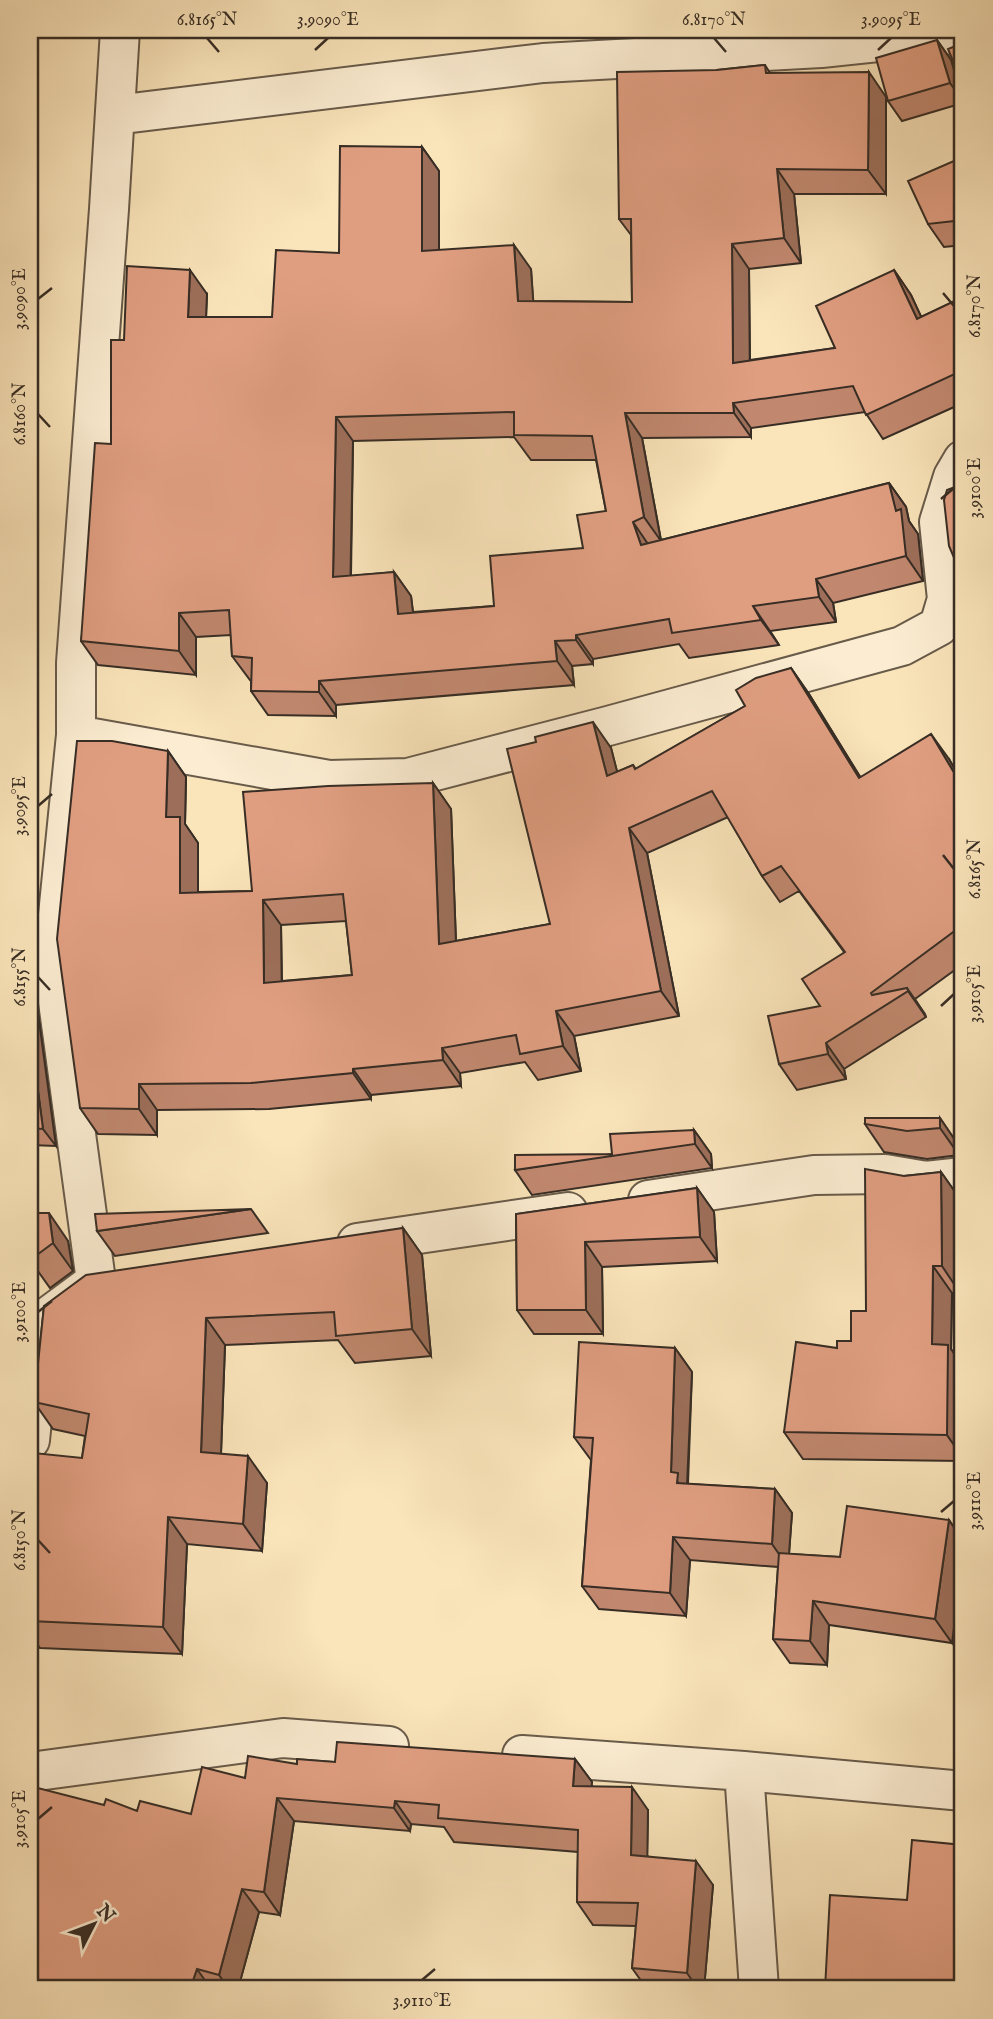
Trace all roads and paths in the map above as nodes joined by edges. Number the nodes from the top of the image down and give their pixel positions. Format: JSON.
{"nodes":[{"id":1,"x":120,"y":30,"type":"edge"},
{"id":2,"x":963,"y":33,"type":"edge"},
{"id":3,"x":116,"y":114,"type":"junction"},
{"id":4,"x":963,"y":460,"type":"edge"},
{"id":5,"x":76,"y":735,"type":"junction"},
{"id":6,"x":963,"y":1177,"type":"edge"},
{"id":7,"x":326,"y":1247,"type":"edge"},
{"id":8,"x":136,"y":1275,"type":"edge"},
{"id":9,"x":96,"y":1281,"type":"junction"},
{"id":10,"x":30,"y":1440,"type":"edge"},
{"id":11,"x":417,"y":1748,"type":"edge"},
{"id":12,"x":485,"y":1752,"type":"edge"},
{"id":13,"x":744,"y":1771,"type":"junction"},
{"id":14,"x":30,"y":1772,"type":"edge"},
{"id":15,"x":963,"y":1791,"type":"edge"},
{"id":16,"x":759,"y":1989,"type":"edge"}],
"edges":[{"from":1,"to":3,"type":"street"},
{"from":2,"to":3,"type":"street"},
{"from":3,"to":5,"type":"street"},
{"from":4,"to":5,"type":"street"},
{"from":5,"to":9,"type":"street"},
{"from":6,"to":7,"type":"street"},
{"from":8,"to":9,"type":"street"},
{"from":9,"to":10,"type":"street"},
{"from":11,"to":14,"type":"street"},
{"from":12,"to":13,"type":"street"},
{"from":13,"to":15,"type":"street"},
{"from":13,"to":16,"type":"street"}]}
